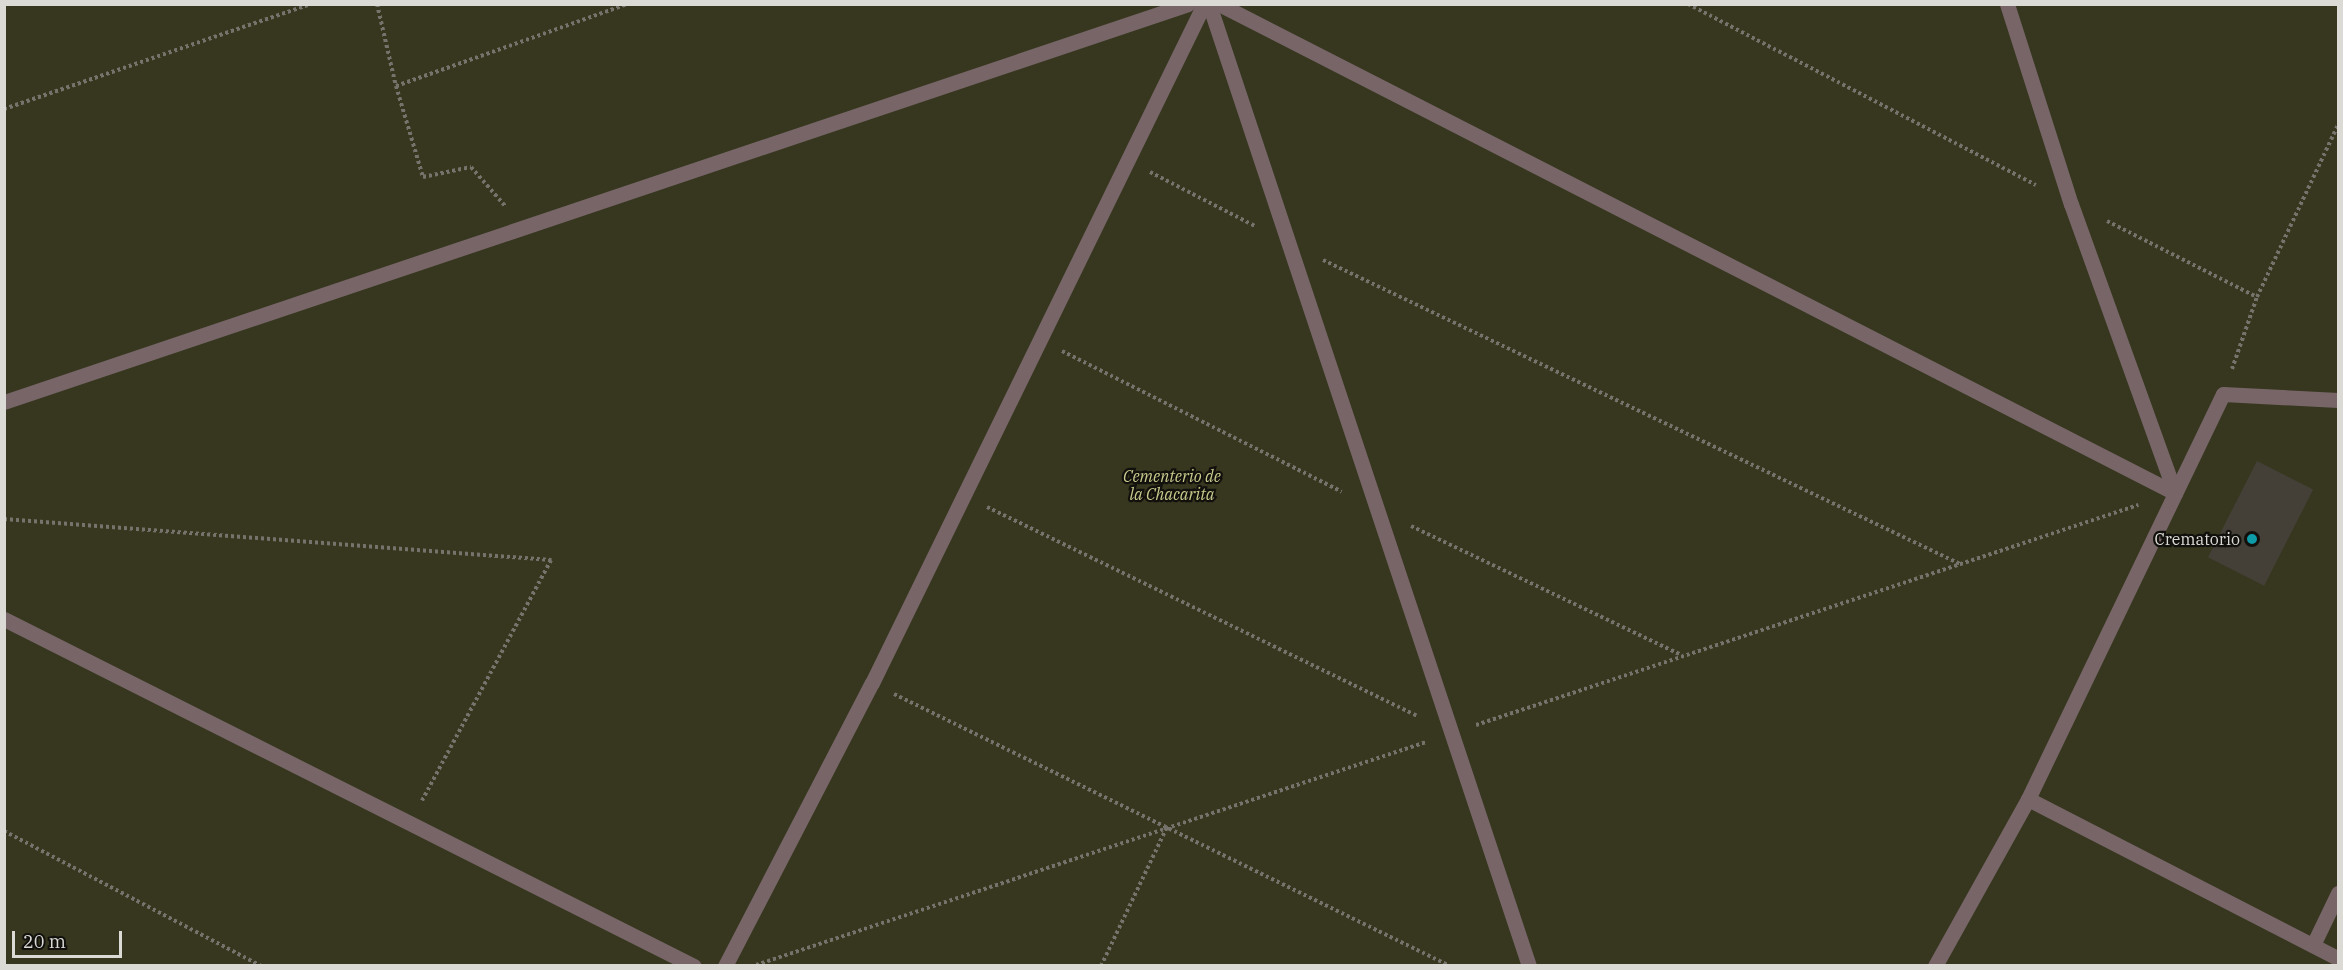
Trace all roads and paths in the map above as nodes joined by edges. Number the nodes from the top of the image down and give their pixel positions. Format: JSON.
{"nodes":[{"id":1,"x":311,"y":4,"type":"edge"},
{"id":2,"x":376,"y":4,"type":"edge"},
{"id":3,"x":627,"y":4,"type":"edge"},
{"id":4,"x":1188,"y":4,"type":"edge"},
{"id":5,"x":1203,"y":4,"type":"edge"},
{"id":6,"x":1209,"y":4,"type":"edge"},
{"id":7,"x":1219,"y":4,"type":"edge"},
{"id":8,"x":1688,"y":4,"type":"edge"},
{"id":9,"x":2007,"y":4,"type":"edge"},
{"id":10,"x":396,"y":86,"type":"junction"},
{"id":11,"x":4,"y":109,"type":"edge"},
{"id":12,"x":2338,"y":125,"type":"edge"},
{"id":13,"x":2337,"y":131,"type":"edge"},
{"id":14,"x":1128,"y":160,"type":"junction"},
{"id":15,"x":2071,"y":204,"type":"junction"},
{"id":16,"x":524,"y":228,"type":"junction"},
{"id":17,"x":1288,"y":244,"type":"junction"},
{"id":18,"x":2258,"y":297,"type":"junction"},
{"id":19,"x":2223,"y":394,"type":"junction"},
{"id":20,"x":2338,"y":400,"type":"edge"},
{"id":21,"x":4,"y":402,"type":"edge"},
{"id":22,"x":2175,"y":493,"type":"junction"},
{"id":23,"x":965,"y":496,"type":"junction"},
{"id":24,"x":4,"y":519,"type":"edge"},
{"id":25,"x":1960,"y":564,"type":"dead end"},
{"id":26,"x":4,"y":619,"type":"edge"},
{"id":27,"x":872,"y":684,"type":"junction"},
{"id":28,"x":1453,"y":733,"type":"junction"},
{"id":29,"x":2028,"y":799,"type":"junction"},
{"id":30,"x":410,"y":823,"type":"junction"},
{"id":31,"x":1166,"y":829,"type":"junction"},
{"id":32,"x":4,"y":831,"type":"edge"},
{"id":33,"x":2338,"y":893,"type":"edge"},
{"id":34,"x":2313,"y":945,"type":"junction"},
{"id":35,"x":2338,"y":958,"type":"edge"},
{"id":36,"x":261,"y":966,"type":"edge"},
{"id":37,"x":694,"y":966,"type":"edge"},
{"id":38,"x":725,"y":966,"type":"edge"},
{"id":39,"x":1101,"y":966,"type":"edge"},
{"id":40,"x":1450,"y":966,"type":"edge"},
{"id":41,"x":1529,"y":966,"type":"edge"},
{"id":42,"x":1935,"y":966,"type":"edge"}],
"edges":[{"from":1,"to":11,"type":"path"},
{"from":2,"to":10,"type":"path"},
{"from":3,"to":10,"type":"path"},
{"from":4,"to":16,"type":"lane"},
{"from":5,"to":14,"type":"lane"},
{"from":6,"to":17,"type":"lane"},
{"from":7,"to":22,"type":"lane"},
{"from":8,"to":15,"type":"path"},
{"from":9,"to":15,"type":"lane"},
{"from":10,"to":16,"type":"path"},
{"from":12,"to":13,"type":"path"},
{"from":13,"to":18,"type":"path"},
{"from":14,"to":17,"type":"path"},
{"from":14,"to":23,"type":"lane"},
{"from":15,"to":18,"type":"path"},
{"from":15,"to":22,"type":"lane"},
{"from":16,"to":21,"type":"lane"},
{"from":17,"to":25,"type":"path"},
{"from":17,"to":28,"type":"lane"},
{"from":18,"to":19,"type":"path"},
{"from":19,"to":20,"type":"lane"},
{"from":19,"to":22,"type":"lane"},
{"from":22,"to":29,"type":"lane"},
{"from":23,"to":27,"type":"lane"},
{"from":23,"to":28,"type":"path"},
{"from":24,"to":30,"type":"path"},
{"from":26,"to":30,"type":"lane"},
{"from":27,"to":31,"type":"path"},
{"from":27,"to":38,"type":"lane"},
{"from":28,"to":41,"type":"lane"},
{"from":29,"to":34,"type":"lane"},
{"from":29,"to":42,"type":"lane"},
{"from":30,"to":37,"type":"lane"},
{"from":31,"to":39,"type":"path"},
{"from":31,"to":40,"type":"path"},
{"from":32,"to":36,"type":"path"},
{"from":33,"to":34,"type":"lane"},
{"from":34,"to":35,"type":"lane"}]}
